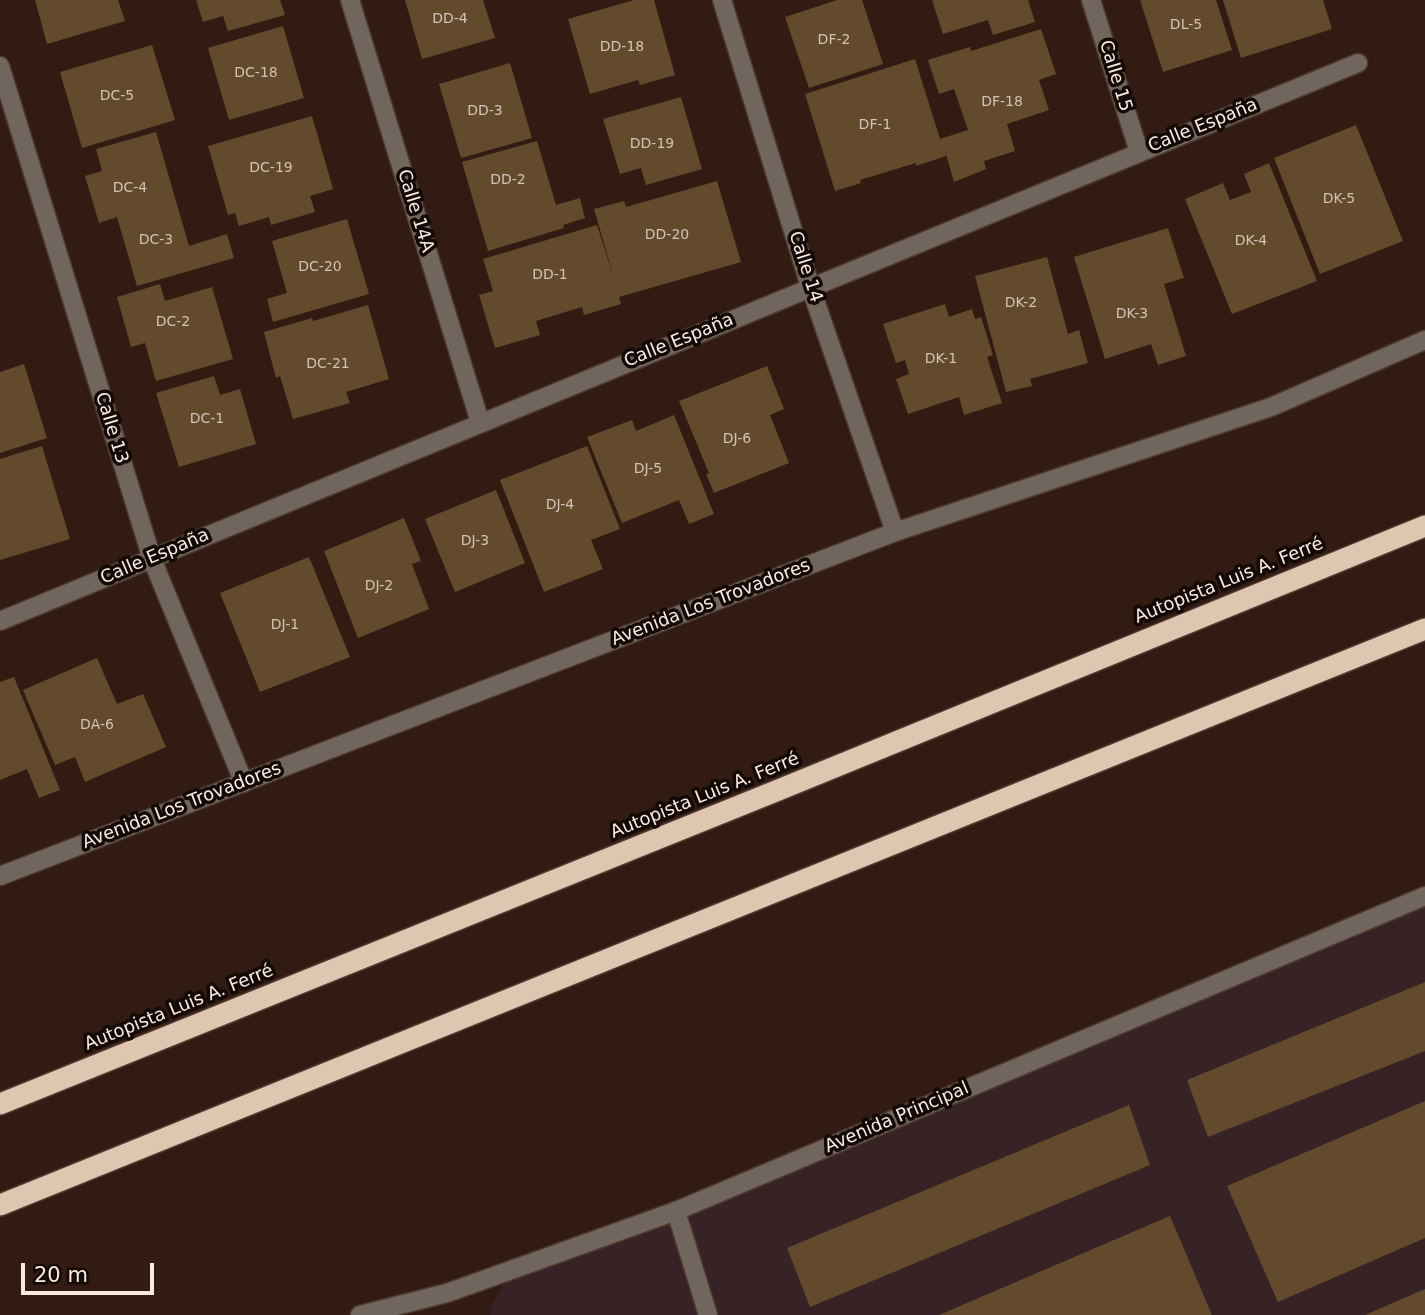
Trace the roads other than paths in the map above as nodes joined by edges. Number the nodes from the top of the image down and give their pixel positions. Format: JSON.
{"nodes":[{"id":1,"x":350,"y":0,"type":"edge"},
{"id":2,"x":722,"y":0,"type":"edge"},
{"id":3,"x":1091,"y":0,"type":"edge"},
{"id":4,"x":1358,"y":63,"type":"dead end"},
{"id":5,"x":0,"y":66,"type":"edge"},
{"id":6,"x":1139,"y":152,"type":"junction"},
{"id":7,"x":810,"y":286,"type":"junction"},
{"id":8,"x":1425,"y":340,"type":"edge"},
{"id":9,"x":480,"y":422,"type":"junction"},
{"id":10,"x":1425,"y":526,"type":"edge"},
{"id":11,"x":895,"y":532,"type":"junction"},
{"id":12,"x":152,"y":559,"type":"junction"},
{"id":13,"x":0,"y":621,"type":"edge"},
{"id":14,"x":1425,"y":629,"type":"edge"},
{"id":15,"x":244,"y":783,"type":"junction"},
{"id":16,"x":0,"y":876,"type":"edge"},
{"id":17,"x":1425,"y":896,"type":"edge"},
{"id":18,"x":0,"y":1104,"type":"edge"},
{"id":19,"x":0,"y":1205,"type":"edge"},
{"id":20,"x":676,"y":1211,"type":"junction"},
{"id":21,"x":360,"y":1315,"type":"edge"},
{"id":22,"x":708,"y":1315,"type":"edge"}],
"edges":[{"from":1,"to":9,"type":"street","name":"Calle 14A"},
{"from":2,"to":7,"type":"street","name":"Calle 14"},
{"from":3,"to":6,"type":"street","name":"Calle 15"},
{"from":4,"to":6,"type":"street","name":"Calle España"},
{"from":5,"to":12,"type":"street","name":"Calle 13"},
{"from":6,"to":7,"type":"street","name":"Calle España"},
{"from":7,"to":9,"type":"street","name":"Calle España"},
{"from":7,"to":11,"type":"street","name":"Calle 14"},
{"from":8,"to":11,"type":"street","name":"Avenida Los Trovadores"},
{"from":9,"to":12,"type":"street","name":"Calle España"},
{"from":10,"to":18,"type":"highway","name":"Autopista Luis A. Ferré"},
{"from":11,"to":15,"type":"street","name":"Avenida Los Trovadores"},
{"from":12,"to":13,"type":"street","name":"Calle España"},
{"from":12,"to":15,"type":"street","name":"Calle 13"},
{"from":14,"to":19,"type":"highway"},
{"from":15,"to":16,"type":"street","name":"Avenida Los Trovadores"},
{"from":17,"to":20,"type":"street","name":"Avenida Principal"},
{"from":20,"to":21,"type":"street","name":"Avenida Principal"},
{"from":20,"to":22,"type":"street"}]}
